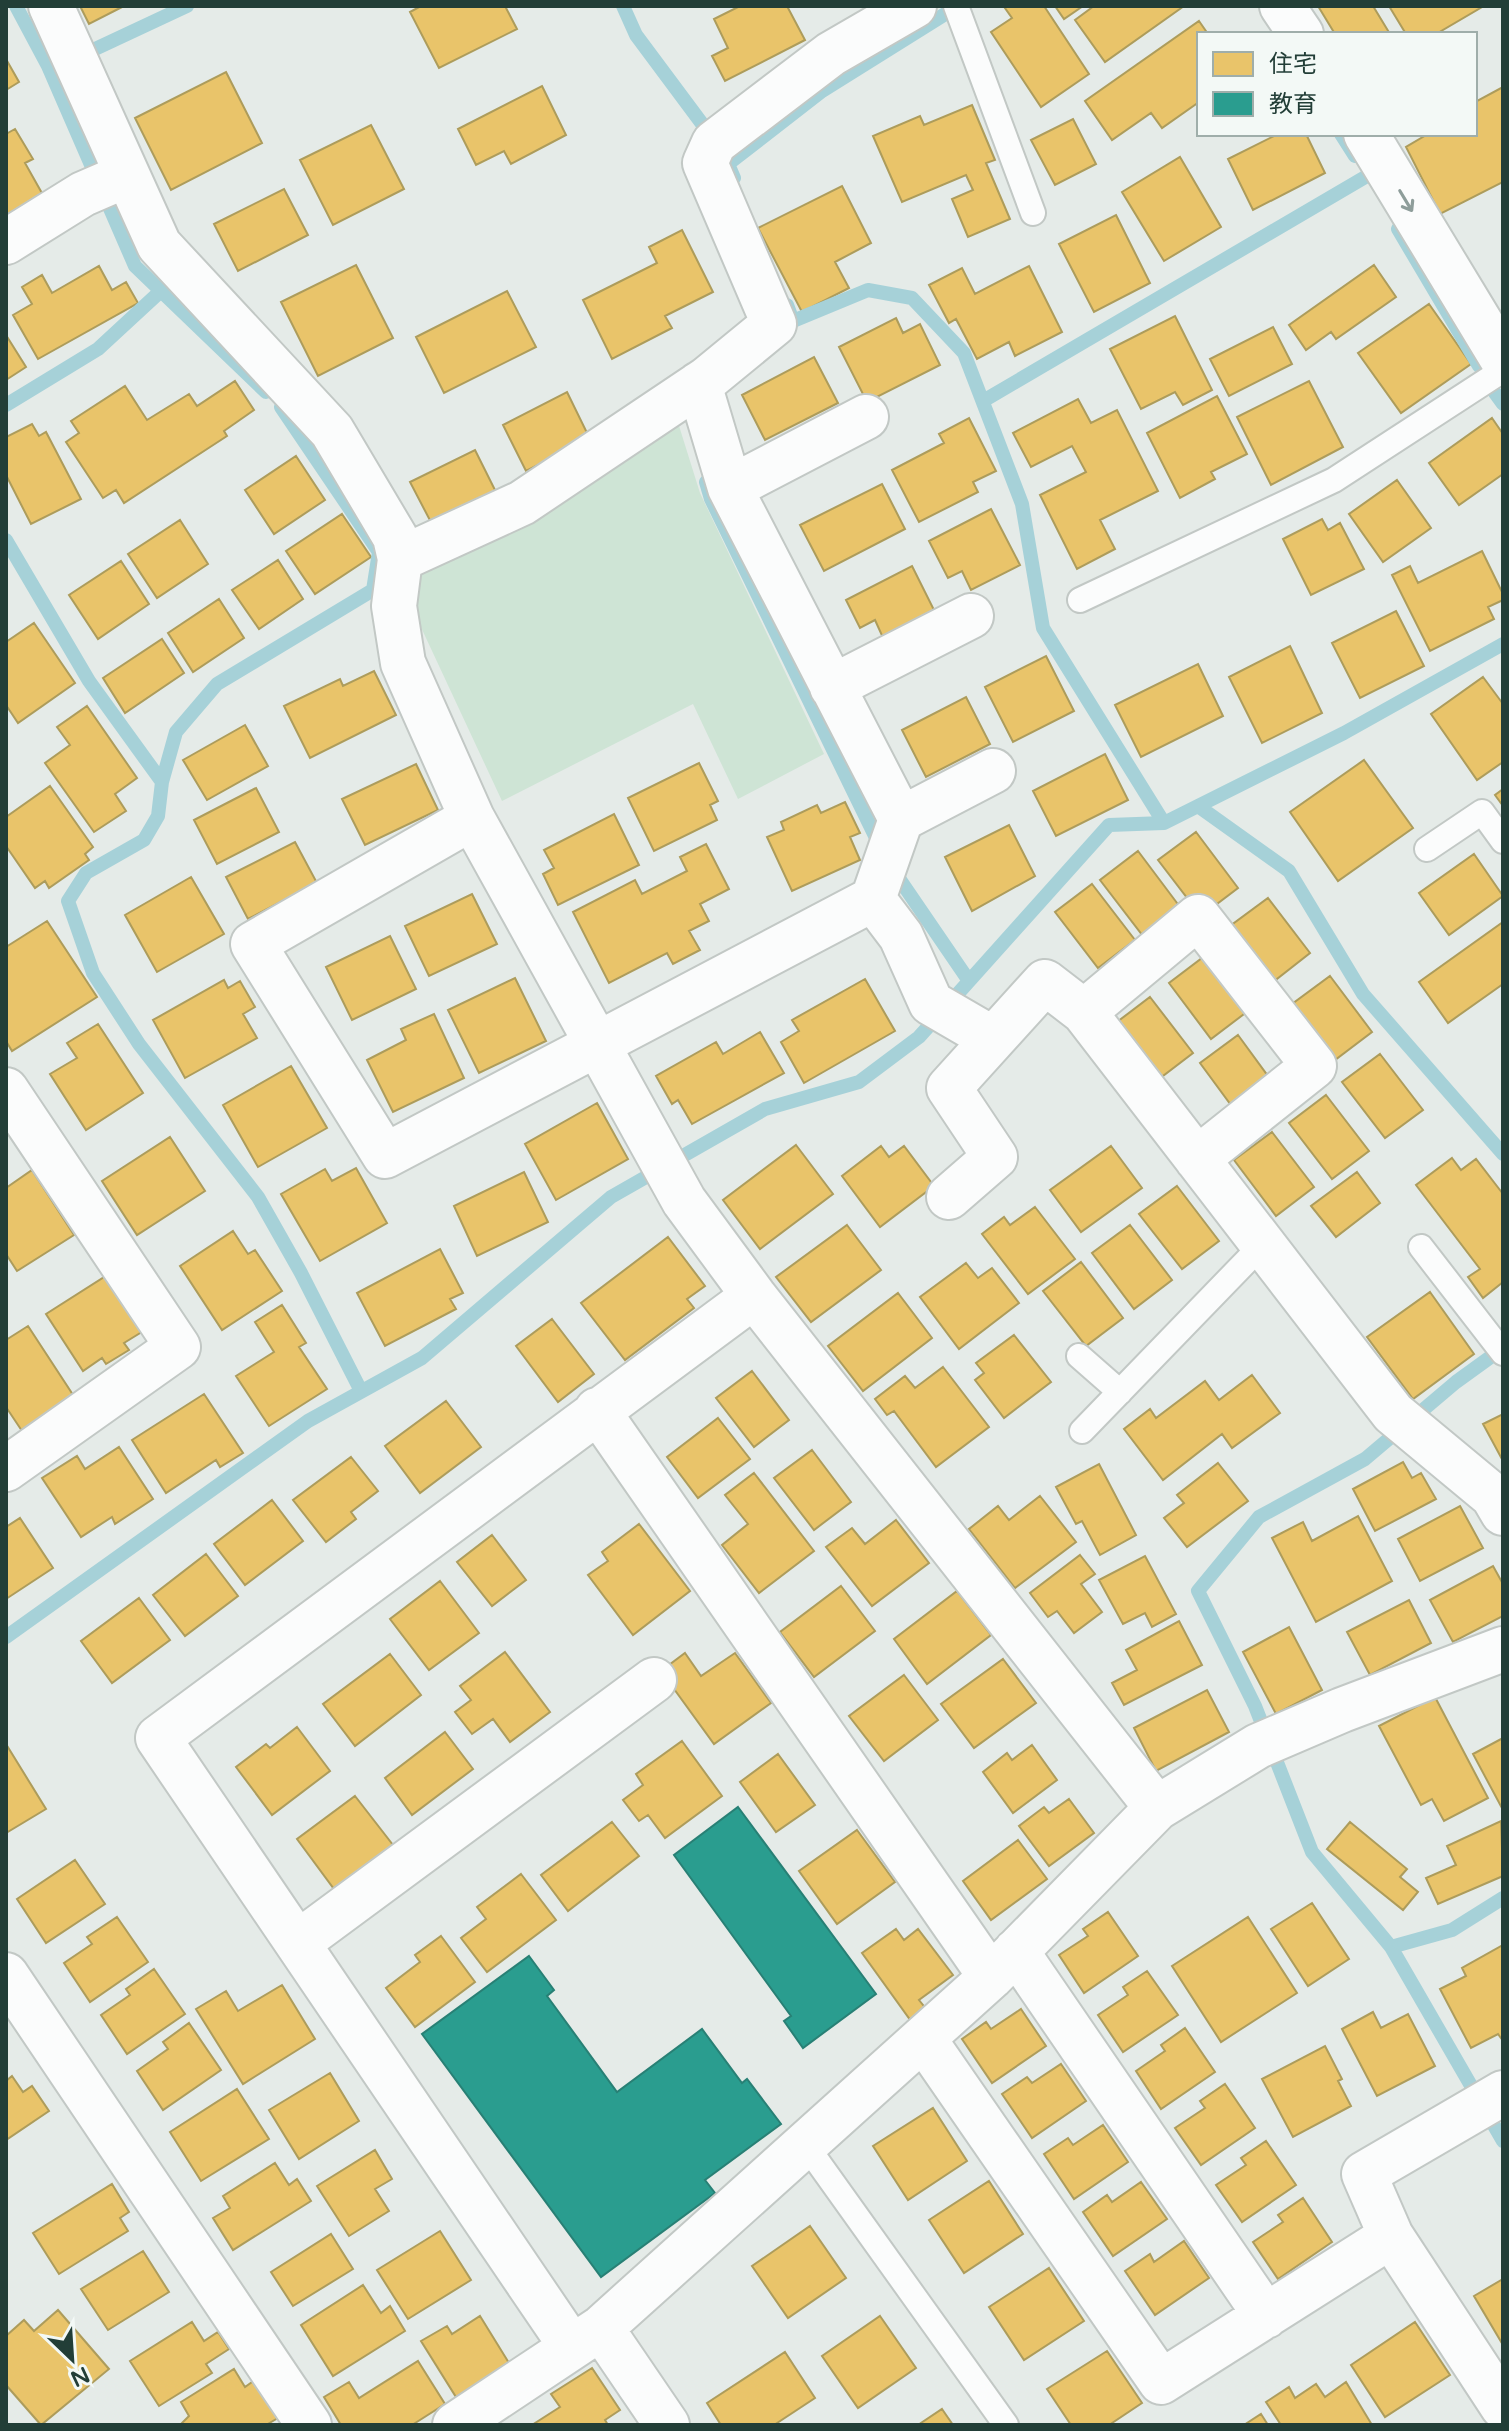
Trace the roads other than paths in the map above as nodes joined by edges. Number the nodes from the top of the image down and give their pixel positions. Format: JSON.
{"nodes":[{"id":1,"x":51,"y":6,"type":"edge"},
{"id":2,"x":914,"y":6,"type":"edge"},
{"id":3,"x":1282,"y":6,"type":"edge"},
{"id":4,"x":959,"y":12,"type":"edge"},
{"id":5,"x":1300,"y":32,"type":"edge"},
{"id":6,"x":1367,"y":136,"type":"edge"},
{"id":7,"x":108,"y":184,"type":"junction"},
{"id":8,"x":1033,"y":213,"type":"dead end"},
{"id":9,"x":6,"y":242,"type":"edge"},
{"id":10,"x":1503,"y":360,"type":"edge"},
{"id":11,"x":1503,"y":370,"type":"edge"},
{"id":12,"x":699,"y":384,"type":"junction"},
{"id":13,"x":866,"y":417,"type":"dead end"},
{"id":14,"x":730,"y":488,"type":"junction"},
{"id":15,"x":398,"y":548,"type":"junction"},
{"id":16,"x":1080,"y":600,"type":"dead end"},
{"id":17,"x":971,"y":616,"type":"dead end"},
{"id":18,"x":832,"y":687,"type":"junction"},
{"id":19,"x":993,"y":771,"type":"dead end"},
{"id":20,"x":472,"y":818,"type":"junction"},
{"id":21,"x":901,"y":819,"type":"junction"},
{"id":22,"x":1503,"y":841,"type":"edge"},
{"id":23,"x":1427,"y":849,"type":"dead end"},
{"id":24,"x":873,"y":899,"type":"junction"},
{"id":25,"x":1084,"y":1012,"type":"junction"},
{"id":26,"x":993,"y":1039,"type":"junction"},
{"id":27,"x":599,"y":1042,"type":"junction"},
{"id":28,"x":6,"y":1090,"type":"edge"},
{"id":29,"x":1197,"y":1159,"type":"junction"},
{"id":30,"x":949,"y":1197,"type":"dead end"},
{"id":31,"x":1263,"y":1244,"type":"junction"},
{"id":32,"x":1421,"y":1247,"type":"dead end"},
{"id":33,"x":754,"y":1296,"type":"junction"},
{"id":34,"x":1498,"y":1346,"type":"edge"},
{"id":35,"x":1079,"y":1356,"type":"dead end"},
{"id":36,"x":1120,"y":1392,"type":"junction"},
{"id":37,"x":597,"y":1410,"type":"junction"},
{"id":38,"x":1082,"y":1431,"type":"dead end"},
{"id":39,"x":6,"y":1469,"type":"edge"},
{"id":40,"x":1503,"y":1513,"type":"edge"},
{"id":41,"x":1503,"y":1649,"type":"edge"},
{"id":42,"x":654,"y":1680,"type":"dead end"},
{"id":43,"x":1157,"y":1808,"type":"junction"},
{"id":44,"x":299,"y":1942,"type":"junction"},
{"id":45,"x":1004,"y":1964,"type":"junction"},
{"id":46,"x":6,"y":1975,"type":"edge"},
{"id":47,"x":923,"y":2038,"type":"junction"},
{"id":48,"x":1488,"y":2102,"type":"edge"},
{"id":49,"x":805,"y":2144,"type":"junction"},
{"id":50,"x":1391,"y":2236,"type":"junction"},
{"id":51,"x":1266,"y":2316,"type":"junction"},
{"id":52,"x":586,"y":2337,"type":"junction"},
{"id":53,"x":1503,"y":2407,"type":"edge"},
{"id":54,"x":309,"y":2425,"type":"edge"},
{"id":55,"x":455,"y":2425,"type":"edge"},
{"id":56,"x":667,"y":2425,"type":"edge"},
{"id":57,"x":1006,"y":2425,"type":"edge"}],
"edges":[{"from":1,"to":7,"type":"street"},
{"from":2,"to":12,"type":"street"},
{"from":3,"to":5,"type":"street"},
{"from":4,"to":8,"type":"lane"},
{"from":6,"to":10,"type":"street","one_way":true},
{"from":7,"to":9,"type":"street"},
{"from":7,"to":15,"type":"street"},
{"from":11,"to":16,"type":"lane"},
{"from":12,"to":14,"type":"street"},
{"from":12,"to":15,"type":"street"},
{"from":13,"to":14,"type":"street"},
{"from":14,"to":18,"type":"street"},
{"from":15,"to":20,"type":"street"},
{"from":17,"to":18,"type":"street"},
{"from":18,"to":21,"type":"street"},
{"from":19,"to":21,"type":"street"},
{"from":20,"to":27,"type":"street"},
{"from":20,"to":27,"type":"street"},
{"from":21,"to":24,"type":"street"},
{"from":22,"to":23,"type":"lane"},
{"from":24,"to":26,"type":"street"},
{"from":24,"to":27,"type":"street"},
{"from":25,"to":26,"type":"street"},
{"from":25,"to":29,"type":"street"},
{"from":25,"to":29,"type":"street"},
{"from":26,"to":30,"type":"street"},
{"from":27,"to":33,"type":"street"},
{"from":28,"to":39,"type":"street"},
{"from":29,"to":31,"type":"street"},
{"from":31,"to":36,"type":"lane"},
{"from":31,"to":40,"type":"street"},
{"from":32,"to":34,"type":"lane"},
{"from":33,"to":37,"type":"street"},
{"from":33,"to":43,"type":"street"},
{"from":35,"to":36,"type":"lane"},
{"from":36,"to":38,"type":"lane"},
{"from":37,"to":44,"type":"street"},
{"from":37,"to":45,"type":"street"},
{"from":41,"to":43,"type":"street"},
{"from":42,"to":44,"type":"street"},
{"from":43,"to":45,"type":"street"},
{"from":44,"to":52,"type":"street"},
{"from":45,"to":47,"type":"street"},
{"from":45,"to":51,"type":"street"},
{"from":46,"to":54,"type":"street"},
{"from":47,"to":49,"type":"street"},
{"from":47,"to":51,"type":"street"},
{"from":48,"to":50,"type":"street"},
{"from":49,"to":52,"type":"street"},
{"from":49,"to":57,"type":"lane"},
{"from":50,"to":51,"type":"street"},
{"from":50,"to":53,"type":"street"},
{"from":52,"to":55,"type":"street"},
{"from":52,"to":56,"type":"street"}]}
